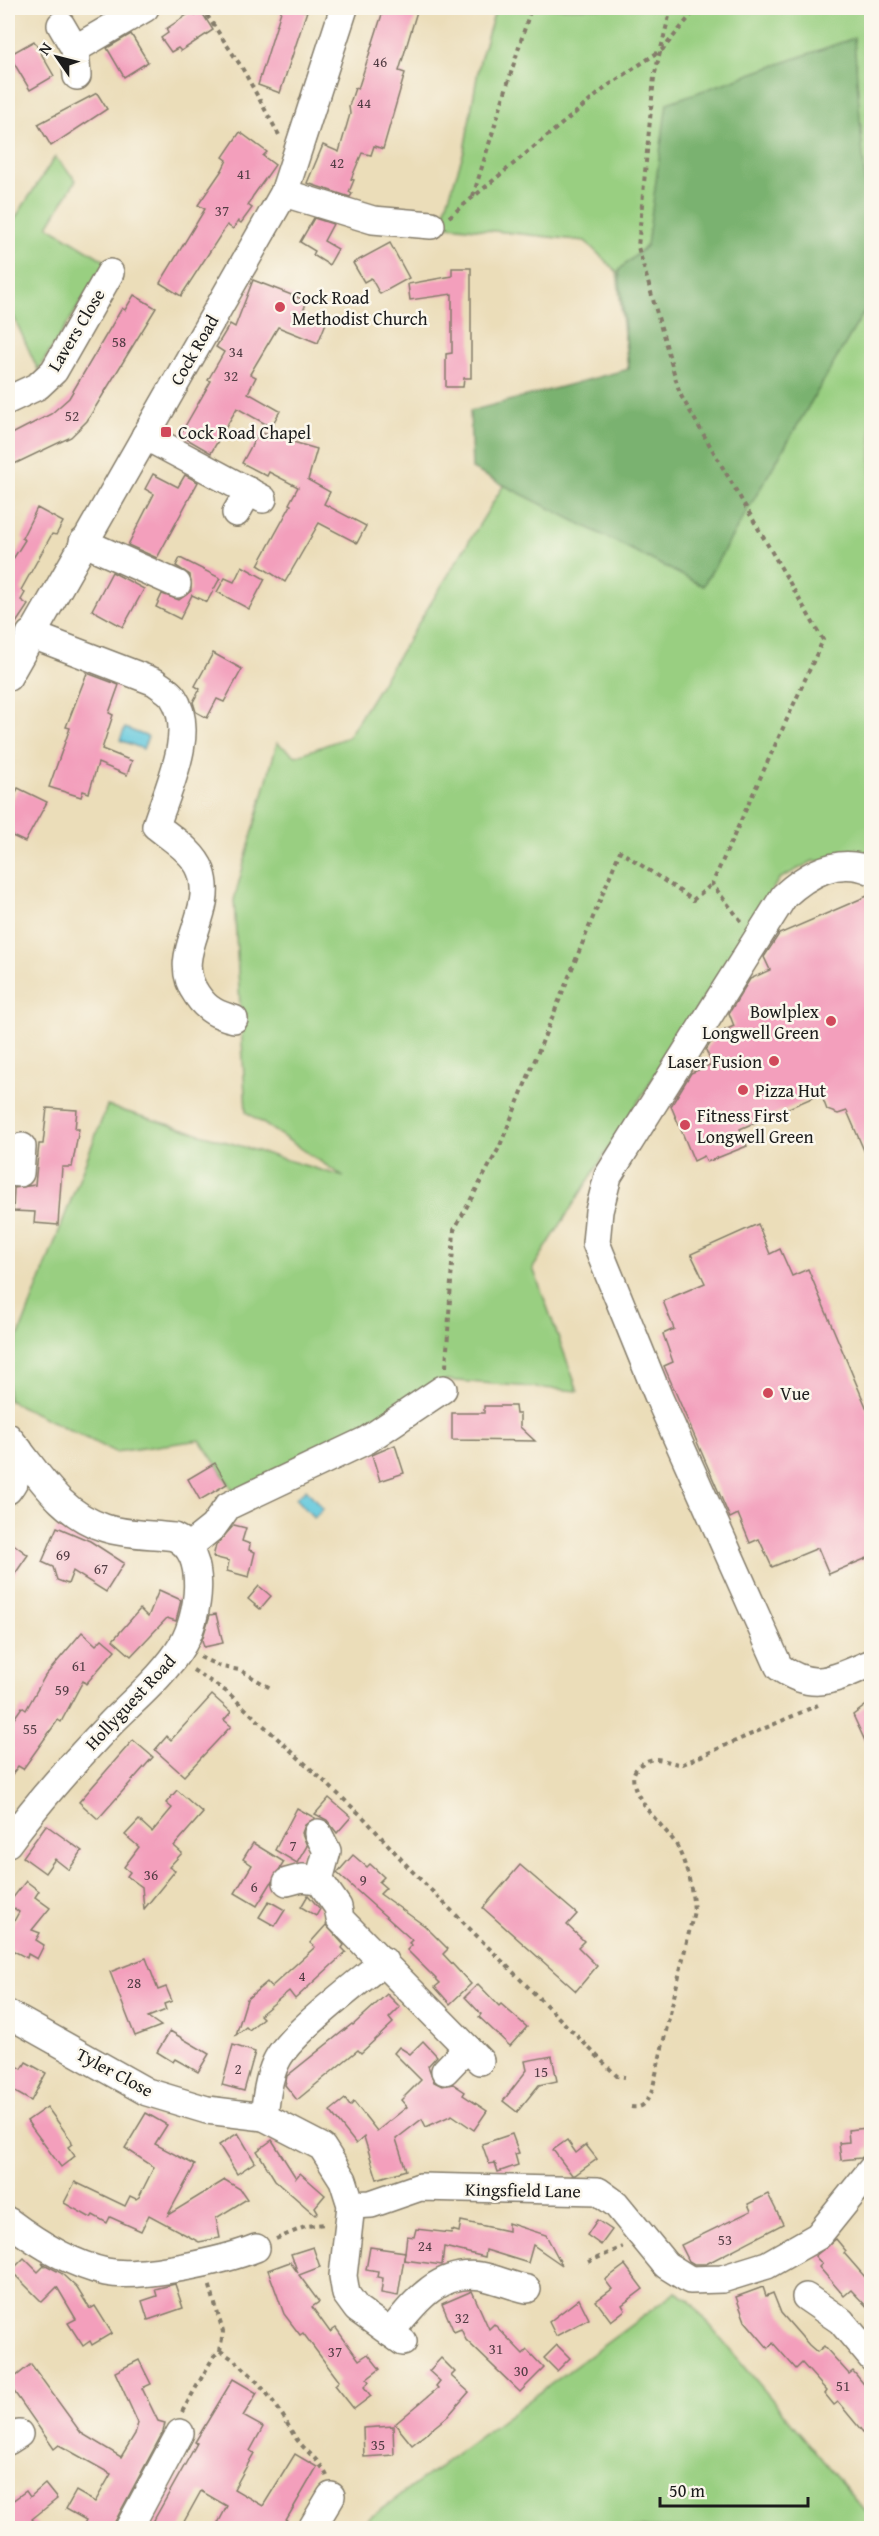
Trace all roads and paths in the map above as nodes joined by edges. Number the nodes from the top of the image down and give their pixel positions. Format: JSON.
{"nodes":[{"id":1,"x":145,"y":8,"type":"edge"},
{"id":2,"x":202,"y":8,"type":"edge"},
{"id":3,"x":344,"y":8,"type":"edge"},
{"id":4,"x":531,"y":8,"type":"edge"},
{"id":5,"x":671,"y":8,"type":"edge"},
{"id":6,"x":697,"y":8,"type":"edge"},
{"id":7,"x":61,"y":25,"type":"dead end"},
{"id":8,"x":75,"y":49,"type":"junction"},
{"id":9,"x":663,"y":49,"type":"junction"},
{"id":10,"x":77,"y":76,"type":"dead end"},
{"id":11,"x":295,"y":164,"type":"junction"},
{"id":12,"x":284,"y":193,"type":"junction"},
{"id":13,"x":473,"y":196,"type":"junction"},
{"id":14,"x":431,"y":225,"type":"joint"},
{"id":15,"x":110,"y":273,"type":"dead end"},
{"id":16,"x":8,"y":400,"type":"edge"},
{"id":17,"x":145,"y":436,"type":"junction"},
{"id":18,"x":249,"y":501,"type":"dead end"},
{"id":19,"x":83,"y":543,"type":"junction"},
{"id":20,"x":177,"y":584,"type":"dead end"},
{"id":21,"x":30,"y":634,"type":"junction"},
{"id":22,"x":8,"y":677,"type":"edge"},
{"id":23,"x":872,"y":871,"type":"edge"},
{"id":24,"x":712,"y":884,"type":"junction"},
{"id":25,"x":755,"y":939,"type":"junction"},
{"id":26,"x":234,"y":1019,"type":"dead end"},
{"id":27,"x":22,"y":1147,"type":"dead end"},
{"id":28,"x":8,"y":1172,"type":"edge"},
{"id":29,"x":443,"y":1389,"type":"joint"},
{"id":30,"x":13,"y":1444,"type":"edge"},
{"id":31,"x":8,"y":1490,"type":"edge"},
{"id":32,"x":188,"y":1547,"type":"junction"},
{"id":33,"x":176,"y":1653,"type":"junction"},
{"id":34,"x":872,"y":1663,"type":"edge"},
{"id":35,"x":272,"y":1689,"type":"dead end"},
{"id":36,"x":821,"y":1704,"type":"dead end"},
{"id":37,"x":318,"y":1833,"type":"dead end"},
{"id":38,"x":8,"y":1843,"type":"edge"},
{"id":39,"x":319,"y":1880,"type":"junction"},
{"id":40,"x":287,"y":1882,"type":"dead end"},
{"id":41,"x":384,"y":1961,"type":"junction"},
{"id":42,"x":8,"y":2014,"type":"edge"},
{"id":43,"x":445,"y":2071,"type":"dead end"},
{"id":44,"x":625,"y":2077,"type":"dead end"},
{"id":45,"x":631,"y":2107,"type":"dead end"},
{"id":46,"x":264,"y":2116,"type":"junction"},
{"id":47,"x":872,"y":2169,"type":"edge"},
{"id":48,"x":350,"y":2214,"type":"junction"},
{"id":49,"x":8,"y":2222,"type":"edge"},
{"id":50,"x":641,"y":2235,"type":"junction"},
{"id":51,"x":256,"y":2248,"type":"joint"},
{"id":52,"x":588,"y":2262,"type":"dead end"},
{"id":53,"x":204,"y":2263,"type":"junction"},
{"id":54,"x":527,"y":2289,"type":"dead end"},
{"id":55,"x":806,"y":2297,"type":"dead end"},
{"id":56,"x":220,"y":2351,"type":"junction"},
{"id":57,"x":872,"y":2358,"type":"edge"},
{"id":58,"x":180,"y":2433,"type":"joint"},
{"id":59,"x":331,"y":2496,"type":"joint"},
{"id":60,"x":129,"y":2529,"type":"edge"},
{"id":61,"x":312,"y":2529,"type":"edge"}],
"edges":[{"from":1,"to":8,"type":"street"},
{"from":2,"to":11,"type":"path"},
{"from":3,"to":11,"type":"street","name":"Cock Road"},
{"from":4,"to":13,"type":"path"},
{"from":5,"to":9,"type":"path"},
{"from":6,"to":9,"type":"path"},
{"from":7,"to":8,"type":"street"},
{"from":8,"to":10,"type":"street"},
{"from":9,"to":13,"type":"path"},
{"from":9,"to":24,"type":"path"},
{"from":11,"to":12,"type":"street","name":"Cock Road"},
{"from":12,"to":14,"type":"street"},
{"from":12,"to":17,"type":"street","name":"Cock Road"},
{"from":13,"to":14,"type":"path"},
{"from":15,"to":16,"type":"street","name":"Lavers Close"},
{"from":17,"to":18,"type":"street"},
{"from":17,"to":19,"type":"street","name":"Cock Road"},
{"from":19,"to":20,"type":"street"},
{"from":19,"to":21,"type":"street","name":"Cock Road"},
{"from":21,"to":22,"type":"street","name":"Cock Road"},
{"from":21,"to":26,"type":"street"},
{"from":23,"to":25,"type":"street"},
{"from":24,"to":25,"type":"path"},
{"from":24,"to":29,"type":"path"},
{"from":25,"to":34,"type":"street"},
{"from":27,"to":28,"type":"street"},
{"from":29,"to":32,"type":"street"},
{"from":30,"to":31,"type":"street"},
{"from":30,"to":32,"type":"street"},
{"from":32,"to":33,"type":"street","name":"Hollyguest Road"},
{"from":33,"to":35,"type":"path"},
{"from":33,"to":38,"type":"street","name":"Hollyguest Road"},
{"from":33,"to":44,"type":"path"},
{"from":36,"to":45,"type":"path"},
{"from":37,"to":39,"type":"street"},
{"from":39,"to":40,"type":"street"},
{"from":39,"to":41,"type":"street"},
{"from":41,"to":43,"type":"street"},
{"from":41,"to":46,"type":"street"},
{"from":42,"to":46,"type":"street","name":"Tyler Close"},
{"from":46,"to":48,"type":"street","name":"Tyler Close"},
{"from":47,"to":50,"type":"street","name":"Kingsfield Lane"},
{"from":48,"to":50,"type":"street","name":"Kingsfield Lane"},
{"from":48,"to":51,"type":"path"},
{"from":48,"to":54,"type":"street","name":"Tyler Close"},
{"from":49,"to":53,"type":"street"},
{"from":50,"to":52,"type":"path"},
{"from":51,"to":53,"type":"street"},
{"from":53,"to":56,"type":"path"},
{"from":55,"to":57,"type":"street"},
{"from":56,"to":58,"type":"path"},
{"from":56,"to":59,"type":"path"},
{"from":58,"to":60,"type":"street"},
{"from":59,"to":61,"type":"street"}]}
